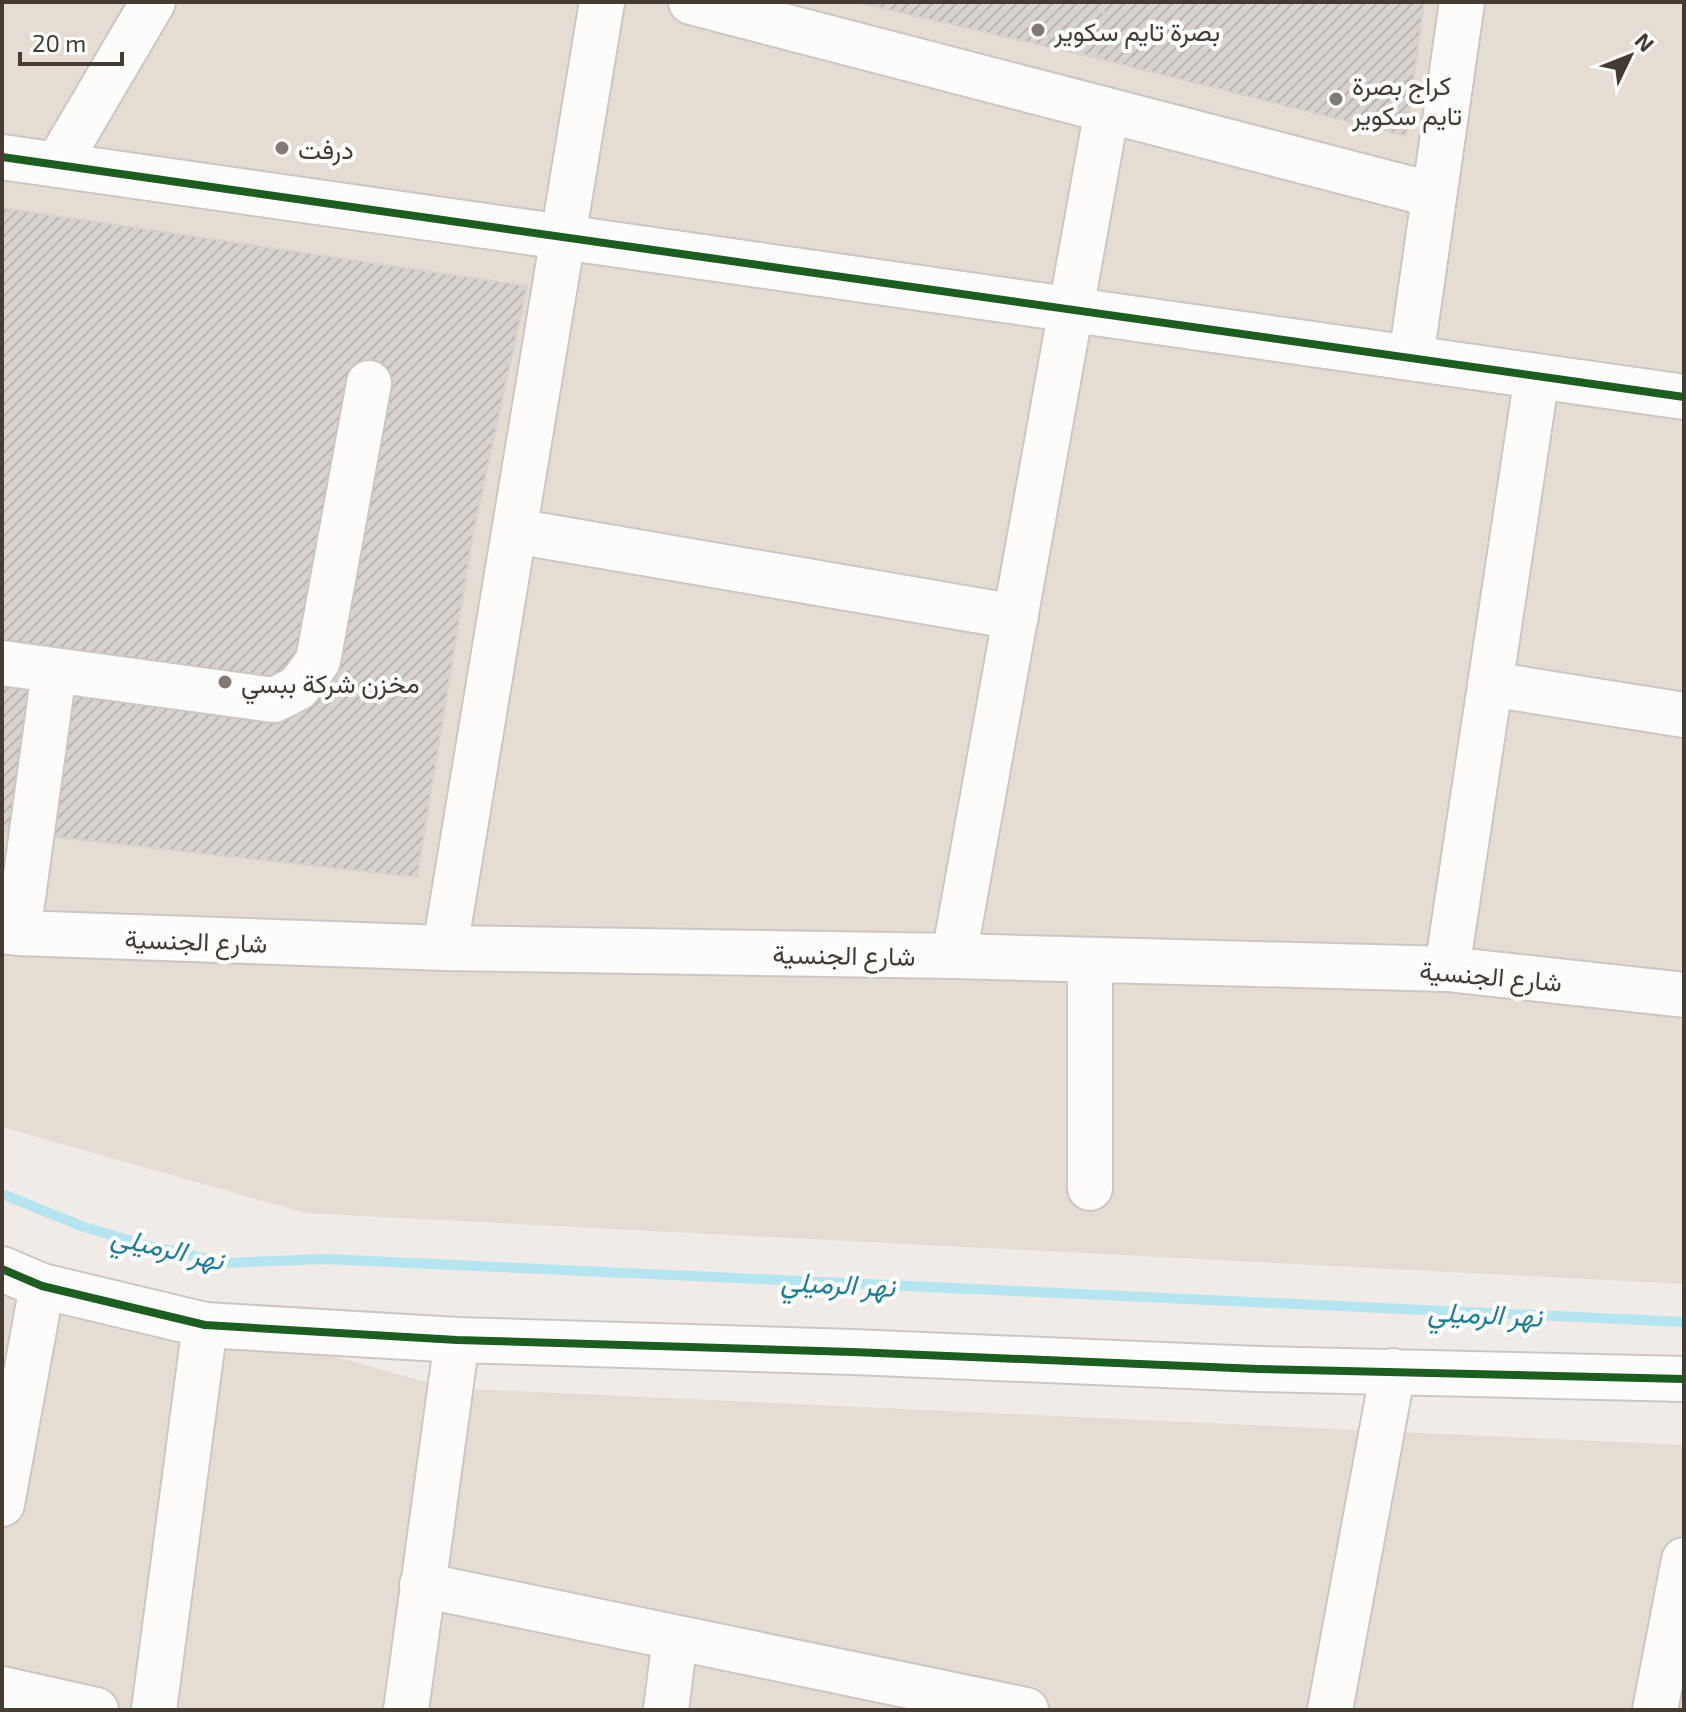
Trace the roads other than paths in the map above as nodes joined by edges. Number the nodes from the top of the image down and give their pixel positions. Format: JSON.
{"nodes":[{"id":1,"x":153,"y":2,"type":"edge"},
{"id":2,"x":602,"y":2,"type":"edge"},
{"id":3,"x":691,"y":2,"type":"edge"},
{"id":4,"x":1462,"y":2,"type":"edge"},
{"id":5,"x":1107,"y":110,"type":"junction"},
{"id":6,"x":2,"y":157,"type":"edge"},
{"id":7,"x":57,"y":165,"type":"junction"},
{"id":8,"x":1434,"y":195,"type":"junction"},
{"id":9,"x":563,"y":237,"type":"junction"},
{"id":10,"x":1071,"y":310,"type":"junction"},
{"id":11,"x":1411,"y":358,"type":"junction"},
{"id":12,"x":1537,"y":376,"type":"junction"},
{"id":13,"x":369,"y":383,"type":"dead end"},
{"id":14,"x":1684,"y":397,"type":"edge"},
{"id":15,"x":515,"y":531,"type":"junction"},
{"id":16,"x":1016,"y":617,"type":"junction"},
{"id":17,"x":2,"y":663,"type":"edge"},
{"id":18,"x":54,"y":672,"type":"junction"},
{"id":19,"x":1490,"y":684,"type":"junction"},
{"id":20,"x":1684,"y":715,"type":"edge"},
{"id":21,"x":10,"y":932,"type":"edge"},
{"id":22,"x":445,"y":948,"type":"junction"},
{"id":23,"x":954,"y":956,"type":"junction"},
{"id":24,"x":1090,"y":960,"type":"junction"},
{"id":25,"x":1447,"y":969,"type":"junction"},
{"id":26,"x":1684,"y":995,"type":"edge"},
{"id":27,"x":1090,"y":1188,"type":"dead end"},
{"id":28,"x":2,"y":1269,"type":"edge"},
{"id":29,"x":42,"y":1286,"type":"junction"},
{"id":30,"x":205,"y":1325,"type":"junction"},
{"id":31,"x":457,"y":1340,"type":"junction"},
{"id":32,"x":1393,"y":1371,"type":"junction"},
{"id":33,"x":1684,"y":1379,"type":"edge"},
{"id":34,"x":2,"y":1504,"type":"edge"},
{"id":35,"x":1684,"y":1560,"type":"edge"},
{"id":36,"x":422,"y":1585,"type":"junction"},
{"id":37,"x":675,"y":1638,"type":"junction"},
{"id":38,"x":2,"y":1689,"type":"edge"},
{"id":39,"x":96,"y":1710,"type":"edge"},
{"id":40,"x":154,"y":1710,"type":"edge"},
{"id":41,"x":406,"y":1710,"type":"edge"},
{"id":42,"x":666,"y":1710,"type":"edge"},
{"id":43,"x":1026,"y":1710,"type":"edge"},
{"id":44,"x":1330,"y":1710,"type":"edge"},
{"id":45,"x":1655,"y":1710,"type":"edge"}],
"edges":[{"from":1,"to":7,"type":"street"},
{"from":2,"to":9,"type":"street"},
{"from":3,"to":5,"type":"street"},
{"from":4,"to":8,"type":"street"},
{"from":5,"to":8,"type":"street"},
{"from":5,"to":10,"type":"street"},
{"from":6,"to":7,"type":"street"},
{"from":7,"to":9,"type":"street"},
{"from":8,"to":11,"type":"street"},
{"from":9,"to":10,"type":"street"},
{"from":9,"to":15,"type":"street"},
{"from":10,"to":11,"type":"street"},
{"from":10,"to":16,"type":"street"},
{"from":11,"to":12,"type":"street"},
{"from":12,"to":14,"type":"street"},
{"from":12,"to":19,"type":"street"},
{"from":13,"to":18,"type":"street"},
{"from":15,"to":16,"type":"street"},
{"from":15,"to":22,"type":"street"},
{"from":16,"to":23,"type":"street"},
{"from":17,"to":18,"type":"street"},
{"from":18,"to":21,"type":"street"},
{"from":19,"to":20,"type":"street"},
{"from":19,"to":25,"type":"street"},
{"from":21,"to":22,"type":"street","name":"شارع الجنسية"},
{"from":22,"to":23,"type":"street","name":"شارع الجنسية"},
{"from":23,"to":24,"type":"street","name":"شارع الجنسية"},
{"from":24,"to":25,"type":"street","name":"شارع الجنسية"},
{"from":24,"to":27,"type":"street"},
{"from":25,"to":26,"type":"street","name":"شارع الجنسية"},
{"from":28,"to":29,"type":"street"},
{"from":29,"to":30,"type":"street"},
{"from":29,"to":34,"type":"street"},
{"from":30,"to":31,"type":"street"},
{"from":30,"to":40,"type":"street"},
{"from":31,"to":32,"type":"street"},
{"from":31,"to":36,"type":"street"},
{"from":32,"to":33,"type":"street"},
{"from":32,"to":44,"type":"street"},
{"from":35,"to":45,"type":"street"},
{"from":36,"to":37,"type":"street"},
{"from":36,"to":41,"type":"street"},
{"from":37,"to":42,"type":"street"},
{"from":37,"to":43,"type":"street"},
{"from":38,"to":39,"type":"street"}]}
